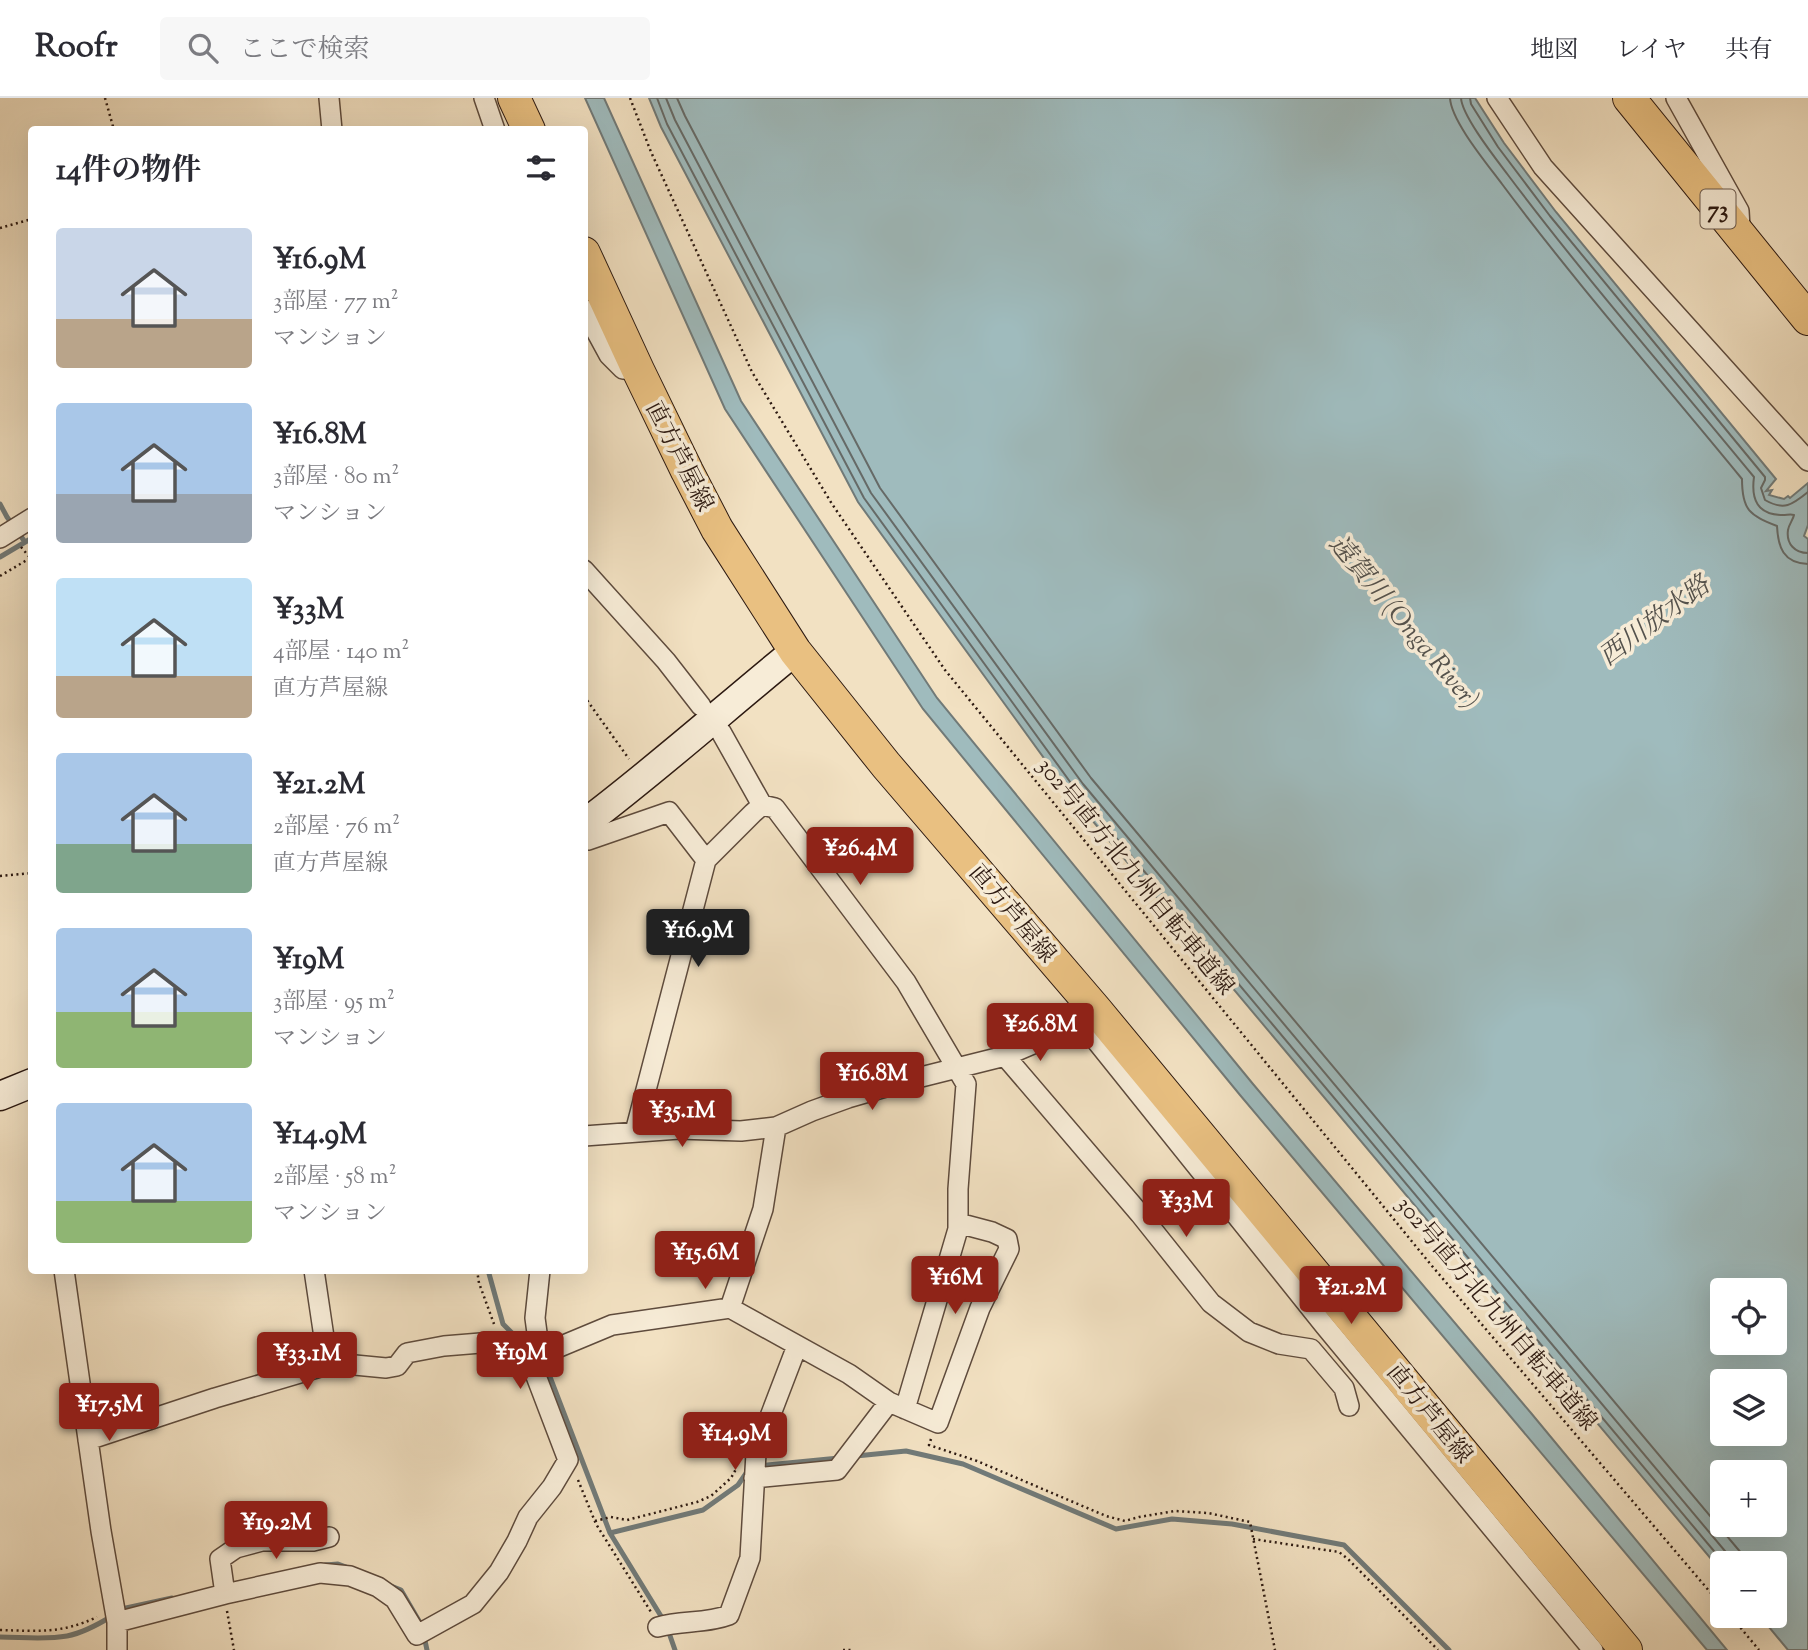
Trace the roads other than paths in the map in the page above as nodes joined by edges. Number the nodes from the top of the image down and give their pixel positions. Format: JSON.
{"nodes":[{"id":1,"x":328,"y":98,"type":"edge"},
{"id":2,"x":484,"y":98,"type":"edge"},
{"id":3,"x":514,"y":98,"type":"edge"},
{"id":4,"x":1497,"y":98,"type":"edge"},
{"id":5,"x":1629,"y":98,"type":"edge"},
{"id":6,"x":1676,"y":98,"type":"edge"},
{"id":7,"x":332,"y":126,"type":"edge"},
{"id":8,"x":494,"y":126,"type":"edge"},
{"id":9,"x":526,"y":126,"type":"edge"},
{"id":10,"x":1740,"y":237,"type":"junction"},
{"id":11,"x":588,"y":262,"type":"edge"},
{"id":12,"x":588,"y":316,"type":"edge"},
{"id":13,"x":1808,"y":319,"type":"edge"},
{"id":14,"x":638,"y":370,"type":"junction"},
{"id":15,"x":1808,"y":461,"type":"edge"},
{"id":16,"x":28,"y":520,"type":"edge"},
{"id":17,"x":0,"y":538,"type":"edge"},
{"id":18,"x":588,"y":574,"type":"edge"},
{"id":19,"x":795,"y":651,"type":"junction"},
{"id":20,"x":701,"y":706,"type":"dead end"},
{"id":21,"x":721,"y":732,"type":"dead end"},
{"id":22,"x":762,"y":805,"type":"junction"},
{"id":23,"x":588,"y":821,"type":"edge"},
{"id":24,"x":588,"y":840,"type":"edge"},
{"id":25,"x":706,"y":860,"type":"junction"},
{"id":26,"x":1089,"y":1017,"type":"junction"},
{"id":27,"x":1005,"y":1056,"type":"junction"},
{"id":28,"x":958,"y":1069,"type":"junction"},
{"id":29,"x":28,"y":1087,"type":"edge"},
{"id":30,"x":0,"y":1096,"type":"edge"},
{"id":31,"x":776,"y":1127,"type":"junction"},
{"id":32,"x":635,"y":1132,"type":"junction"},
{"id":33,"x":588,"y":1136,"type":"edge"},
{"id":34,"x":958,"y":1223,"type":"junction"},
{"id":35,"x":65,"y":1274,"type":"edge"},
{"id":36,"x":315,"y":1274,"type":"edge"},
{"id":37,"x":540,"y":1274,"type":"edge"},
{"id":38,"x":730,"y":1308,"type":"junction"},
{"id":39,"x":1341,"y":1345,"type":"junction"},
{"id":40,"x":797,"y":1346,"type":"junction"},
{"id":41,"x":1311,"y":1349,"type":"junction"},
{"id":42,"x":534,"y":1355,"type":"junction"},
{"id":43,"x":328,"y":1364,"type":"junction"},
{"id":44,"x":897,"y":1405,"type":"junction"},
{"id":45,"x":1349,"y":1406,"type":"dead end"},
{"id":46,"x":88,"y":1440,"type":"junction"},
{"id":47,"x":755,"y":1469,"type":"junction"},
{"id":48,"x":330,"y":1537,"type":"dead end"},
{"id":49,"x":225,"y":1594,"type":"junction"},
{"id":50,"x":116,"y":1614,"type":"junction"},
{"id":51,"x":658,"y":1627,"type":"road end"},
{"id":52,"x":117,"y":1650,"type":"edge"},
{"id":53,"x":1593,"y":1650,"type":"edge"},
{"id":54,"x":1626,"y":1650,"type":"edge"}],
"edges":[{"from":1,"to":7,"type":"street"},
{"from":2,"to":8,"type":"street"},
{"from":3,"to":9,"type":"main road"},
{"from":4,"to":15,"type":"street"},
{"from":5,"to":10,"type":"main road","number":"73"},
{"from":6,"to":10,"type":"street"},
{"from":10,"to":13,"type":"main road","number":"73"},
{"from":11,"to":14,"type":"main road","name":"直方芦屋線"},
{"from":12,"to":14,"type":"street"},
{"from":14,"to":19,"type":"main road","name":"直方芦屋線"},
{"from":16,"to":17,"type":"street"},
{"from":18,"to":20,"type":"street"},
{"from":19,"to":23,"type":"street"},
{"from":19,"to":26,"type":"main road","name":"直方芦屋線"},
{"from":21,"to":22,"type":"street"},
{"from":22,"to":25,"type":"street"},
{"from":22,"to":28,"type":"street"},
{"from":24,"to":25,"type":"street"},
{"from":25,"to":32,"type":"street"},
{"from":26,"to":27,"type":"street"},
{"from":26,"to":39,"type":"street"},
{"from":26,"to":54,"type":"main road","name":"直方芦屋線"},
{"from":27,"to":28,"type":"street"},
{"from":27,"to":41,"type":"street"},
{"from":28,"to":31,"type":"street"},
{"from":28,"to":34,"type":"street"},
{"from":29,"to":30,"type":"street"},
{"from":31,"to":32,"type":"street"},
{"from":31,"to":38,"type":"street"},
{"from":32,"to":33,"type":"street"},
{"from":34,"to":44,"type":"street"},
{"from":34,"to":44,"type":"street"},
{"from":35,"to":46,"type":"street"},
{"from":36,"to":43,"type":"street"},
{"from":37,"to":42,"type":"street"},
{"from":38,"to":40,"type":"street"},
{"from":38,"to":42,"type":"street"},
{"from":39,"to":41,"type":"street"},
{"from":39,"to":53,"type":"street"},
{"from":40,"to":44,"type":"street"},
{"from":40,"to":47,"type":"street"},
{"from":41,"to":45,"type":"street"},
{"from":42,"to":43,"type":"street"},
{"from":42,"to":49,"type":"street"},
{"from":43,"to":46,"type":"street"},
{"from":44,"to":47,"type":"street"},
{"from":46,"to":50,"type":"street"},
{"from":47,"to":51,"type":"street"},
{"from":48,"to":49,"type":"street"},
{"from":49,"to":50,"type":"street"},
{"from":50,"to":52,"type":"street"}]}
